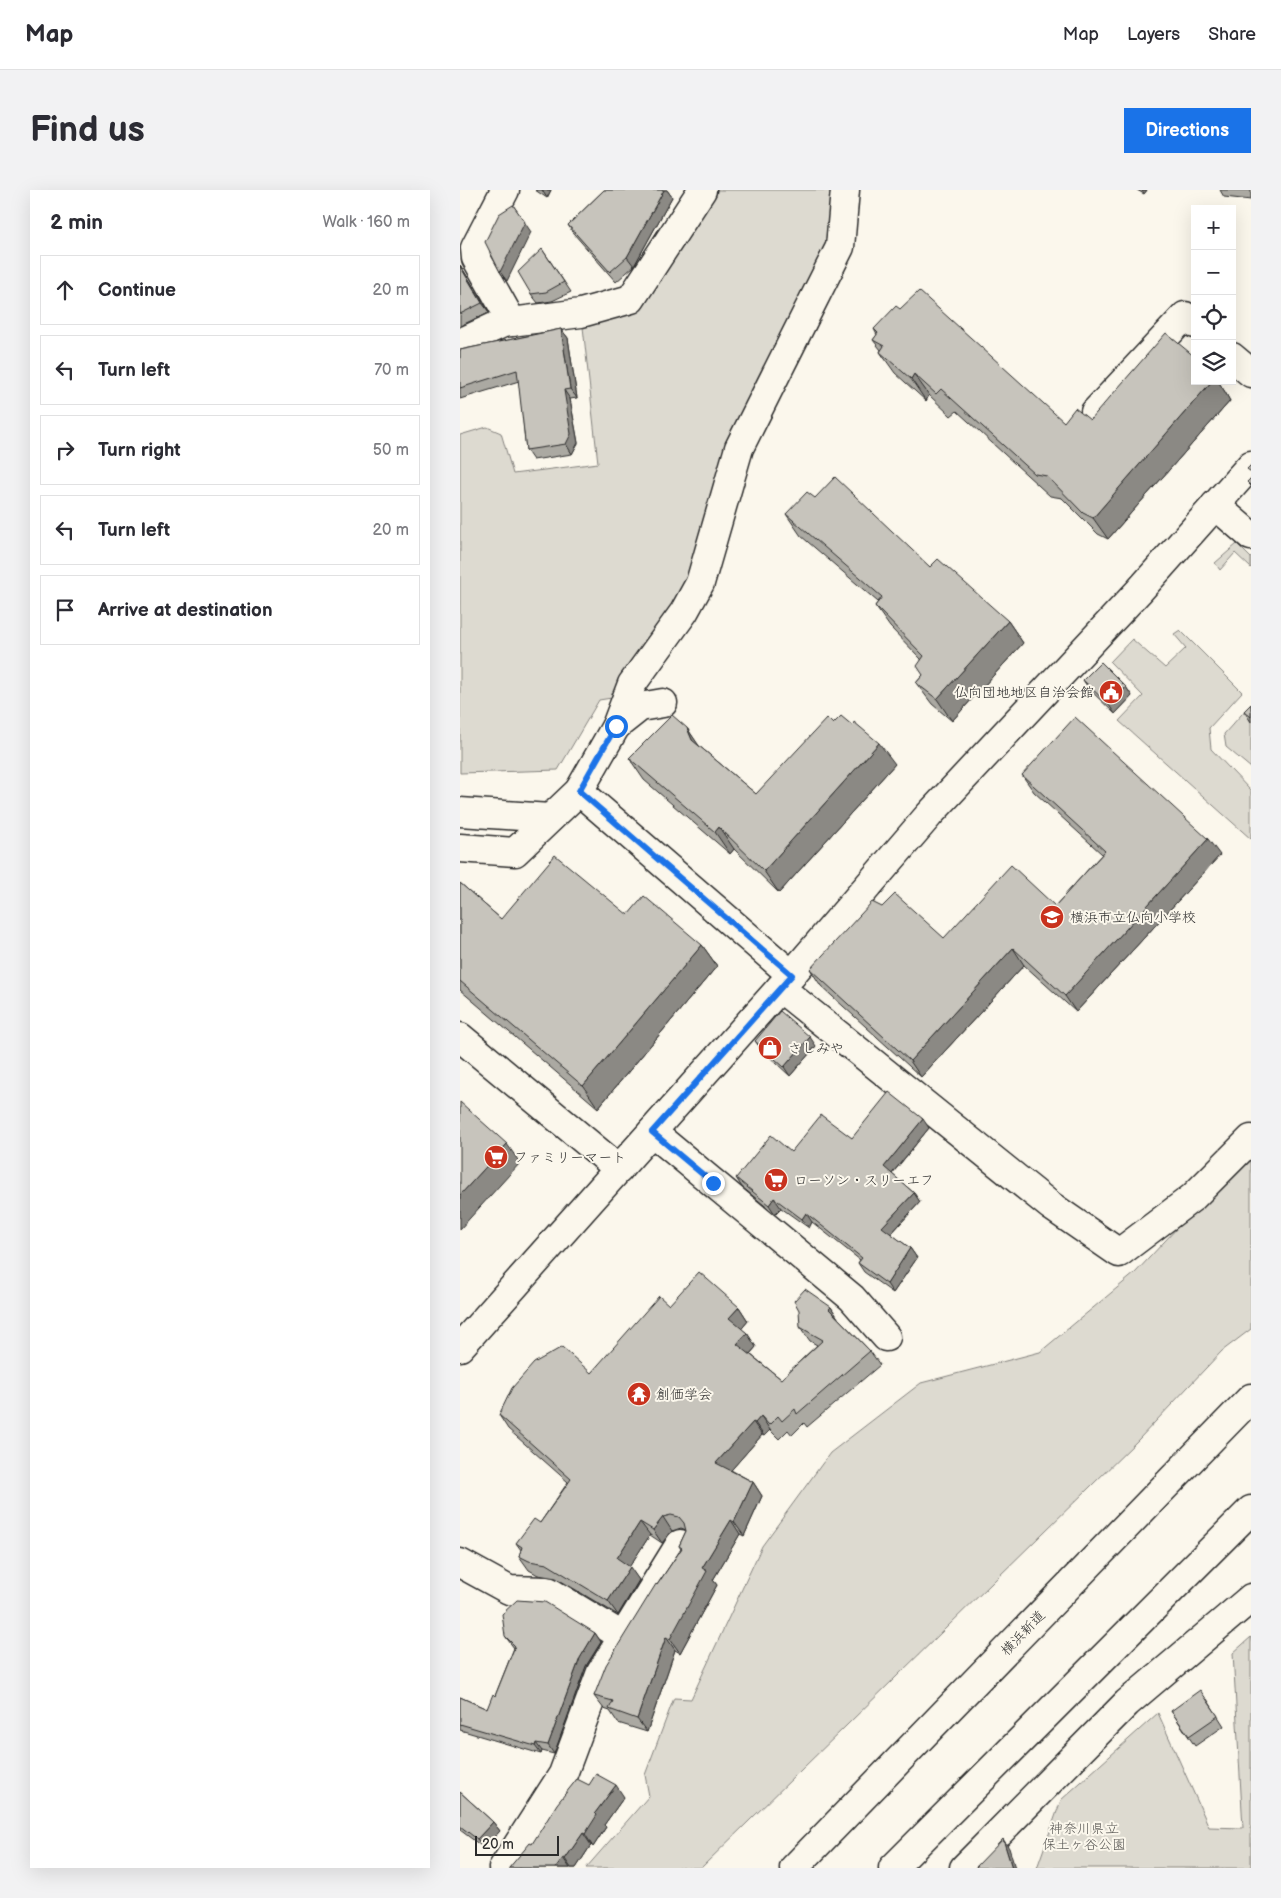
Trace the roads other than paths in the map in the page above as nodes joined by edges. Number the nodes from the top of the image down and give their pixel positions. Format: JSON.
{"nodes":[{"id":1,"x":505,"y":190,"type":"edge"},
{"id":2,"x":702,"y":190,"type":"edge"},
{"id":3,"x":845,"y":190,"type":"edge"},
{"id":4,"x":1191,"y":321,"type":"edge"},
{"id":5,"x":512,"y":322,"type":"junction"},
{"id":6,"x":460,"y":343,"type":"edge"},
{"id":7,"x":1236,"y":360,"type":"edge"},
{"id":8,"x":1251,"y":373,"type":"edge"},
{"id":9,"x":1095,"y":412,"type":"edge"},
{"id":10,"x":1251,"y":465,"type":"edge"},
{"id":11,"x":1215,"y":505,"type":"junction"},
{"id":12,"x":1251,"y":536,"type":"edge"},
{"id":13,"x":663,"y":703,"type":"dead end"},
{"id":14,"x":616,"y":726,"type":"junction"},
{"id":15,"x":579,"y":791,"type":"junction"},
{"id":16,"x":460,"y":812,"type":"edge"},
{"id":17,"x":550,"y":818,"type":"junction"},
{"id":18,"x":460,"y":848,"type":"edge"},
{"id":19,"x":786,"y":981,"type":"junction"},
{"id":20,"x":460,"y":1037,"type":"edge"},
{"id":21,"x":652,"y":1132,"type":"junction"},
{"id":22,"x":1251,"y":1139,"type":"edge"},
{"id":23,"x":619,"y":1169,"type":"junction"},
{"id":24,"x":886,"y":1337,"type":"dead end"},
{"id":25,"x":460,"y":1347,"type":"edge"},
{"id":26,"x":1251,"y":1398,"type":"edge"},
{"id":27,"x":1251,"y":1510,"type":"edge"},
{"id":28,"x":680,"y":1544,"type":"edge"},
{"id":29,"x":460,"y":1563,"type":"edge"},
{"id":30,"x":1251,"y":1598,"type":"edge"},
{"id":31,"x":622,"y":1636,"type":"junction"},
{"id":32,"x":503,"y":1868,"type":"edge"},
{"id":33,"x":794,"y":1868,"type":"edge"},
{"id":34,"x":893,"y":1868,"type":"edge"},
{"id":35,"x":964,"y":1868,"type":"edge"}],
"edges":[{"from":1,"to":5,"type":"main road"},
{"from":2,"to":5,"type":"main road"},
{"from":3,"to":14,"type":"main road"},
{"from":4,"to":9,"type":"main road"},
{"from":5,"to":6,"type":"main road"},
{"from":7,"to":8,"type":"main road"},
{"from":10,"to":11,"type":"main road"},
{"from":11,"to":12,"type":"main road"},
{"from":11,"to":19,"type":"main road"},
{"from":13,"to":14,"type":"main road"},
{"from":14,"to":15,"type":"main road"},
{"from":15,"to":17,"type":"main road"},
{"from":15,"to":19,"type":"main road"},
{"from":16,"to":17,"type":"main road"},
{"from":17,"to":18,"type":"main road"},
{"from":19,"to":21,"type":"main road"},
{"from":19,"to":22,"type":"main road"},
{"from":20,"to":23,"type":"main road"},
{"from":21,"to":23,"type":"main road"},
{"from":21,"to":24,"type":"main road"},
{"from":23,"to":25,"type":"main road"},
{"from":26,"to":33,"type":"main road","name":"横浜新道"},
{"from":27,"to":34,"type":"main road"},
{"from":28,"to":31,"type":"main road"},
{"from":29,"to":31,"type":"main road"},
{"from":30,"to":35,"type":"main road"},
{"from":31,"to":32,"type":"main road"}]}
